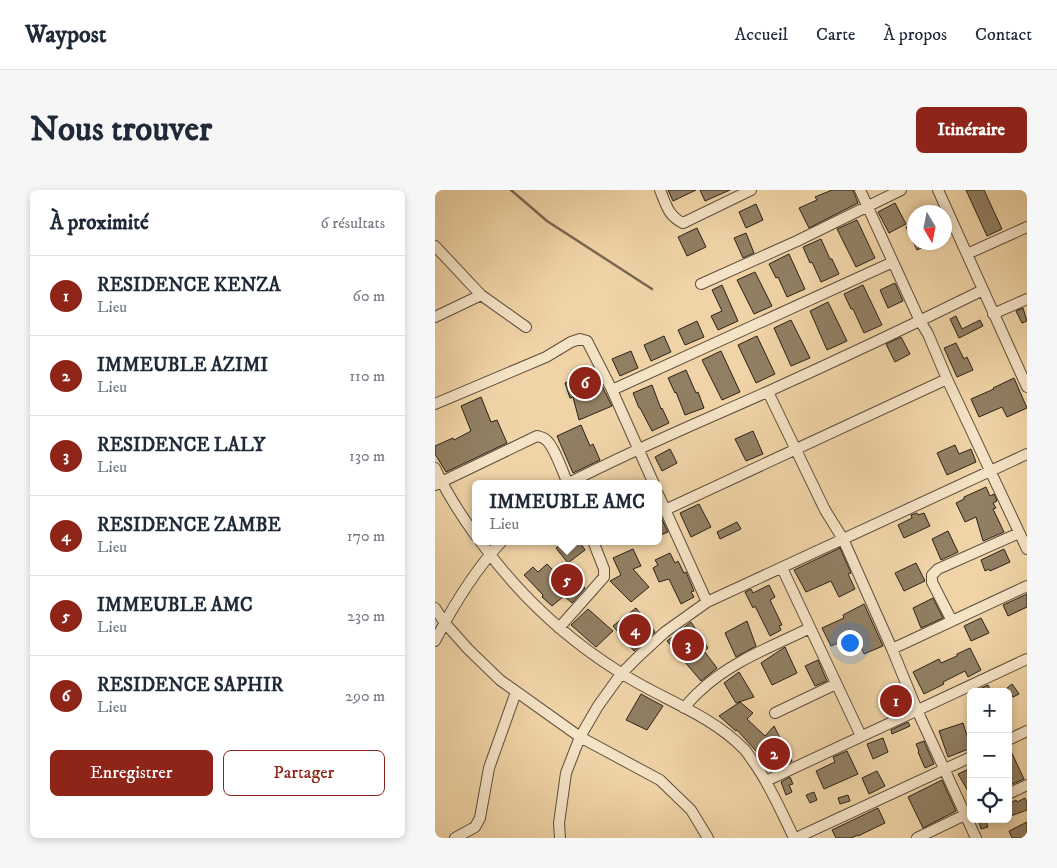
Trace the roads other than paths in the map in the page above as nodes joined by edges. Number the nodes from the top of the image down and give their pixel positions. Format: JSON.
{"nodes":[{"id":1,"x":660,"y":190,"type":"edge"},
{"id":2,"x":751,"y":190,"type":"edge"},
{"id":3,"x":860,"y":190,"type":"edge"},
{"id":4,"x":901,"y":190,"type":"edge"},
{"id":5,"x":938,"y":190,"type":"edge"},
{"id":6,"x":736,"y":194,"type":"edge"},
{"id":7,"x":868,"y":207,"type":"junction"},
{"id":8,"x":1027,"y":227,"type":"edge"},
{"id":9,"x":435,"y":246,"type":"edge"},
{"id":10,"x":967,"y":254,"type":"junction"},
{"id":11,"x":893,"y":262,"type":"junction"},
{"id":12,"x":701,"y":284,"type":"dead end"},
{"id":13,"x":983,"y":290,"type":"junction"},
{"id":14,"x":481,"y":295,"type":"junction"},
{"id":15,"x":1027,"y":299,"type":"edge"},
{"id":16,"x":993,"y":314,"type":"junction"},
{"id":17,"x":435,"y":317,"type":"edge"},
{"id":18,"x":920,"y":321,"type":"junction"},
{"id":19,"x":526,"y":327,"type":"dead end"},
{"id":20,"x":947,"y":379,"type":"junction"},
{"id":21,"x":1027,"y":387,"type":"edge"},
{"id":22,"x":612,"y":390,"type":"junction"},
{"id":23,"x":768,"y":392,"type":"junction"},
{"id":24,"x":435,"y":404,"type":"edge"},
{"id":25,"x":795,"y":449,"type":"junction"},
{"id":26,"x":638,"y":450,"type":"junction"},
{"id":27,"x":1027,"y":454,"type":"edge"},
{"id":28,"x":435,"y":468,"type":"edge"},
{"id":29,"x":990,"y":471,"type":"junction"},
{"id":30,"x":566,"y":480,"type":"edge"},
{"id":31,"x":576,"y":480,"type":"edge"},
{"id":32,"x":652,"y":480,"type":"edge"},
{"id":33,"x":438,"y":483,"type":"edge"},
{"id":34,"x":662,"y":503,"type":"edge"},
{"id":35,"x":665,"y":510,"type":"junction"},
{"id":36,"x":472,"y":531,"type":"edge"},
{"id":37,"x":1019,"y":533,"type":"junction"},
{"id":38,"x":843,"y":539,"type":"junction"},
{"id":39,"x":483,"y":545,"type":"edge"},
{"id":40,"x":498,"y":545,"type":"edge"},
{"id":41,"x":595,"y":545,"type":"edge"},
{"id":42,"x":1027,"y":550,"type":"edge"},
{"id":43,"x":489,"y":555,"type":"junction"},
{"id":44,"x":782,"y":568,"type":"junction"},
{"id":45,"x":1027,"y":586,"type":"edge"},
{"id":46,"x":707,"y":602,"type":"junction"},
{"id":47,"x":435,"y":608,"type":"edge"},
{"id":48,"x":952,"y":621,"type":"junction"},
{"id":49,"x":444,"y":622,"type":"junction"},
{"id":50,"x":559,"y":628,"type":"junction"},
{"id":51,"x":810,"y":628,"type":"junction"},
{"id":52,"x":435,"y":640,"type":"edge"},
{"id":53,"x":893,"y":649,"type":"junction"},
{"id":54,"x":1027,"y":659,"type":"edge"},
{"id":55,"x":621,"y":674,"type":"junction"},
{"id":56,"x":835,"y":684,"type":"junction"},
{"id":57,"x":516,"y":692,"type":"junction"},
{"id":58,"x":684,"y":708,"type":"junction"},
{"id":59,"x":917,"y":710,"type":"junction"},
{"id":60,"x":775,"y":714,"type":"dead end"},
{"id":61,"x":1027,"y":731,"type":"edge"},
{"id":62,"x":861,"y":736,"type":"junction"},
{"id":63,"x":580,"y":737,"type":"junction"},
{"id":64,"x":1012,"y":738,"type":"edge"},
{"id":65,"x":967,"y":759,"type":"edge"},
{"id":66,"x":945,"y":769,"type":"junction"},
{"id":67,"x":766,"y":780,"type":"junction"},
{"id":68,"x":1027,"y":785,"type":"edge"},
{"id":69,"x":1012,"y":792,"type":"edge"},
{"id":70,"x":967,"y":809,"type":"edge"},
{"id":71,"x":967,"y":814,"type":"edge"},
{"id":72,"x":972,"y":823,"type":"edge"},
{"id":73,"x":455,"y":838,"type":"edge"},
{"id":74,"x":561,"y":838,"type":"edge"},
{"id":75,"x":708,"y":838,"type":"edge"},
{"id":76,"x":795,"y":838,"type":"edge"},
{"id":77,"x":917,"y":838,"type":"edge"},
{"id":78,"x":976,"y":838,"type":"edge"}],
"edges":[{"from":1,"to":6,"type":"street"},
{"from":2,"to":6,"type":"street"},
{"from":3,"to":7,"type":"street"},
{"from":4,"to":7,"type":"street"},
{"from":5,"to":10,"type":"street"},
{"from":7,"to":11,"type":"street"},
{"from":7,"to":12,"type":"street"},
{"from":8,"to":10,"type":"street"},
{"from":9,"to":14,"type":"street"},
{"from":10,"to":13,"type":"street"},
{"from":11,"to":18,"type":"street"},
{"from":11,"to":22,"type":"street"},
{"from":13,"to":16,"type":"street"},
{"from":13,"to":18,"type":"street"},
{"from":14,"to":17,"type":"street"},
{"from":14,"to":19,"type":"street"},
{"from":15,"to":16,"type":"street"},
{"from":16,"to":21,"type":"street"},
{"from":18,"to":20,"type":"street"},
{"from":18,"to":23,"type":"street"},
{"from":20,"to":25,"type":"street"},
{"from":20,"to":29,"type":"street"},
{"from":22,"to":24,"type":"street"},
{"from":22,"to":26,"type":"street"},
{"from":23,"to":25,"type":"street"},
{"from":23,"to":26,"type":"street"},
{"from":25,"to":35,"type":"street"},
{"from":25,"to":38,"type":"street"},
{"from":26,"to":31,"type":"street"},
{"from":26,"to":32,"type":"street"},
{"from":27,"to":29,"type":"street"},
{"from":28,"to":33,"type":"street"},
{"from":29,"to":37,"type":"street"},
{"from":29,"to":38,"type":"street"},
{"from":30,"to":33,"type":"street"},
{"from":33,"to":36,"type":"street"},
{"from":34,"to":35,"type":"street"},
{"from":35,"to":46,"type":"street"},
{"from":37,"to":42,"type":"street"},
{"from":37,"to":48,"type":"street"},
{"from":38,"to":44,"type":"street"},
{"from":38,"to":53,"type":"street"},
{"from":39,"to":43,"type":"street"},
{"from":40,"to":43,"type":"street"},
{"from":41,"to":50,"type":"street"},
{"from":43,"to":49,"type":"street"},
{"from":43,"to":50,"type":"street"},
{"from":44,"to":46,"type":"street"},
{"from":44,"to":51,"type":"street"},
{"from":45,"to":48,"type":"street"},
{"from":46,"to":55,"type":"street"},
{"from":47,"to":49,"type":"street"},
{"from":48,"to":53,"type":"street"},
{"from":49,"to":52,"type":"street"},
{"from":49,"to":57,"type":"street"},
{"from":50,"to":55,"type":"street"},
{"from":51,"to":56,"type":"street"},
{"from":51,"to":58,"type":"street"},
{"from":53,"to":59,"type":"street"},
{"from":54,"to":59,"type":"street"},
{"from":55,"to":58,"type":"street"},
{"from":55,"to":63,"type":"street"},
{"from":56,"to":60,"type":"street"},
{"from":56,"to":62,"type":"street"},
{"from":57,"to":63,"type":"street"},
{"from":57,"to":73,"type":"street"},
{"from":58,"to":67,"type":"street"},
{"from":59,"to":62,"type":"street"},
{"from":59,"to":66,"type":"street"},
{"from":61,"to":64,"type":"street"},
{"from":62,"to":67,"type":"street"},
{"from":63,"to":74,"type":"street"},
{"from":63,"to":75,"type":"street"},
{"from":65,"to":66,"type":"street"},
{"from":66,"to":70,"type":"street"},
{"from":66,"to":76,"type":"street"},
{"from":67,"to":76,"type":"street"},
{"from":68,"to":69,"type":"street"},
{"from":71,"to":77,"type":"street"},
{"from":72,"to":78,"type":"street"}]}
